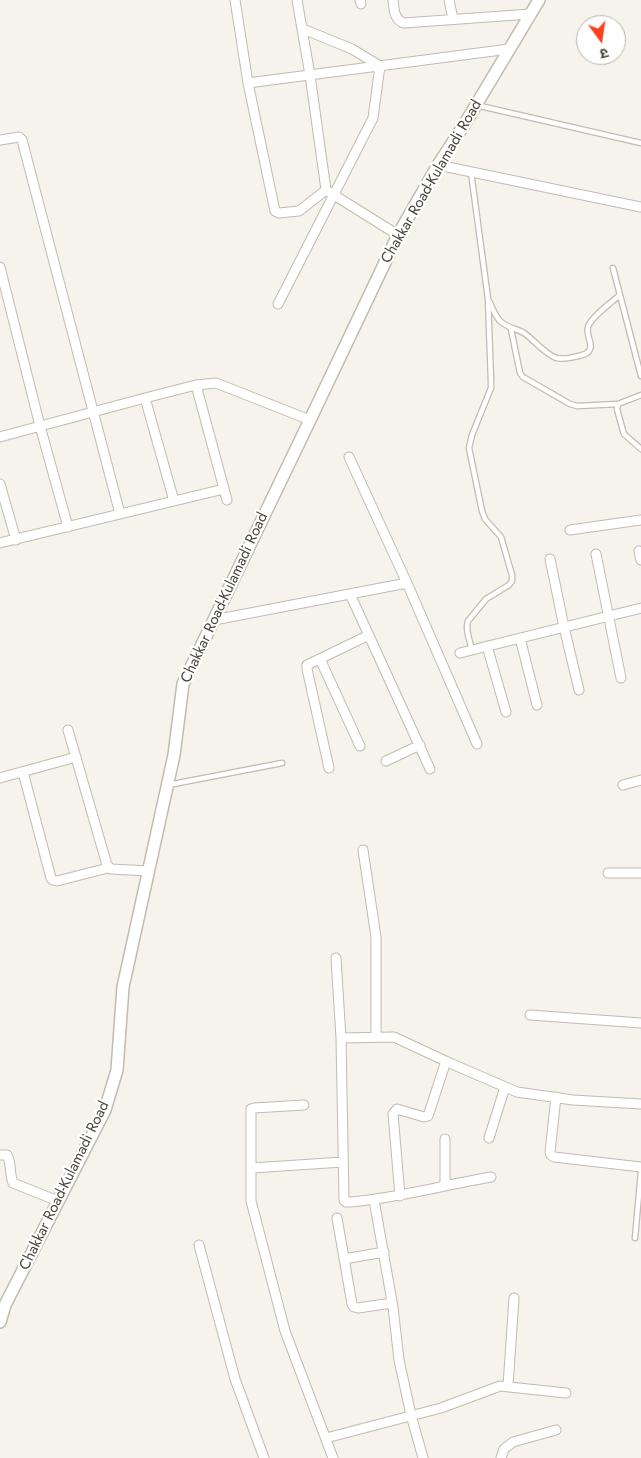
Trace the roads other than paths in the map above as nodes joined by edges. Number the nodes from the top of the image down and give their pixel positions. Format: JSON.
{"nodes":[{"id":1,"x":235,"y":0,"type":"edge"},
{"id":2,"x":297,"y":0,"type":"edge"},
{"id":3,"x":392,"y":0,"type":"edge"},
{"id":4,"x":448,"y":0,"type":"edge"},
{"id":5,"x":539,"y":0,"type":"edge"},
{"id":6,"x":530,"y":14,"type":"junction"},
{"id":7,"x":453,"y":19,"type":"junction"},
{"id":8,"x":303,"y":29,"type":"junction"},
{"id":9,"x":509,"y":49,"type":"junction"},
{"id":10,"x":380,"y":66,"type":"junction"},
{"id":11,"x":310,"y":74,"type":"junction"},
{"id":12,"x":248,"y":82,"type":"junction"},
{"id":13,"x":476,"y":105,"type":"junction"},
{"id":14,"x":0,"y":140,"type":"edge"},
{"id":15,"x":641,"y":142,"type":"edge"},
{"id":16,"x":438,"y":165,"type":"junction"},
{"id":17,"x":471,"y":172,"type":"junction"},
{"id":18,"x":329,"y":193,"type":"junction"},
{"id":19,"x":641,"y":207,"type":"edge"},
{"id":20,"x":398,"y":235,"type":"junction"},
{"id":21,"x":0,"y":266,"type":"edge"},
{"id":22,"x":613,"y":268,"type":"dead end"},
{"id":23,"x":620,"y":295,"type":"junction"},
{"id":24,"x":488,"y":298,"type":"junction"},
{"id":25,"x":278,"y":304,"type":"dead end"},
{"id":26,"x":511,"y":329,"type":"junction"},
{"id":27,"x":641,"y":376,"type":"edge"},
{"id":28,"x":196,"y":385,"type":"junction"},
{"id":29,"x":641,"y":395,"type":"edge"},
{"id":30,"x":144,"y":398,"type":"junction"},
{"id":31,"x":618,"y":404,"type":"junction"},
{"id":32,"x":94,"y":411,"type":"junction"},
{"id":33,"x":310,"y":420,"type":"junction"},
{"id":34,"x":40,"y":426,"type":"junction"},
{"id":35,"x":0,"y":437,"type":"edge"},
{"id":36,"x":641,"y":449,"type":"edge"},
{"id":37,"x":349,"y":457,"type":"dead end"},
{"id":38,"x":0,"y":484,"type":"edge"},
{"id":39,"x":224,"y":489,"type":"junction"},
{"id":40,"x":227,"y":500,"type":"dead end"},
{"id":41,"x":174,"y":501,"type":"junction"},
{"id":42,"x":120,"y":514,"type":"junction"},
{"id":43,"x":641,"y":520,"type":"edge"},
{"id":44,"x":68,"y":527,"type":"junction"},
{"id":45,"x":570,"y":530,"type":"dead end"},
{"id":46,"x":16,"y":540,"type":"junction"},
{"id":47,"x":0,"y":543,"type":"edge"},
{"id":48,"x":596,"y":554,"type":"dead end"},
{"id":49,"x":550,"y":559,"type":"dead end"},
{"id":50,"x":406,"y":583,"type":"junction"},
{"id":51,"x":350,"y":594,"type":"junction"},
{"id":52,"x":641,"y":608,"type":"edge"},
{"id":53,"x":608,"y":616,"type":"junction"},
{"id":54,"x":214,"y":620,"type":"junction"},
{"id":55,"x":564,"y":627,"type":"junction"},
{"id":56,"x":369,"y":635,"type":"junction"},
{"id":57,"x":520,"y":638,"type":"junction"},
{"id":58,"x":487,"y":646,"type":"junction"},
{"id":59,"x":472,"y":650,"type":"junction"},
{"id":60,"x":460,"y":653,"type":"dead end"},
{"id":61,"x":320,"y":658,"type":"junction"},
{"id":62,"x":621,"y":678,"type":"dead end"},
{"id":63,"x":579,"y":690,"type":"dead end"},
{"id":64,"x":537,"y":705,"type":"dead end"},
{"id":65,"x":506,"y":712,"type":"dead end"},
{"id":66,"x":68,"y":730,"type":"dead end"},
{"id":67,"x":477,"y":744,"type":"dead end"},
{"id":68,"x":360,"y":746,"type":"dead end"},
{"id":69,"x":420,"y":746,"type":"junction"},
{"id":70,"x":76,"y":757,"type":"junction"},
{"id":71,"x":386,"y":761,"type":"dead end"},
{"id":72,"x":282,"y":763,"type":"dead end"},
{"id":73,"x":329,"y":768,"type":"dead end"},
{"id":74,"x":430,"y":769,"type":"dead end"},
{"id":75,"x":23,"y":772,"type":"junction"},
{"id":76,"x":0,"y":778,"type":"edge"},
{"id":77,"x":641,"y":780,"type":"edge"},
{"id":78,"x":168,"y":785,"type":"junction"},
{"id":79,"x":623,"y":785,"type":"dead end"},
{"id":80,"x":363,"y":850,"type":"dead end"},
{"id":81,"x":108,"y":868,"type":"junction"},
{"id":82,"x":149,"y":871,"type":"junction"},
{"id":83,"x":608,"y":873,"type":"dead end"},
{"id":84,"x":641,"y":873,"type":"edge"},
{"id":85,"x":336,"y":958,"type":"dead end"},
{"id":86,"x":530,"y":1015,"type":"dead end"},
{"id":87,"x":641,"y":1023,"type":"edge"},
{"id":88,"x":376,"y":1037,"type":"junction"},
{"id":89,"x":341,"y":1038,"type":"junction"},
{"id":90,"x":446,"y":1061,"type":"junction"},
{"id":91,"x":505,"y":1087,"type":"junction"},
{"id":92,"x":556,"y":1098,"type":"junction"},
{"id":93,"x":641,"y":1104,"type":"edge"},
{"id":94,"x":304,"y":1105,"type":"dead end"},
{"id":95,"x":489,"y":1138,"type":"dead end"},
{"id":96,"x":445,"y":1139,"type":"dead end"},
{"id":97,"x":0,"y":1155,"type":"edge"},
{"id":98,"x":344,"y":1162,"type":"junction"},
{"id":99,"x":641,"y":1167,"type":"edge"},
{"id":100,"x":252,"y":1168,"type":"junction"},
{"id":101,"x":641,"y":1172,"type":"edge"},
{"id":102,"x":491,"y":1177,"type":"dead end"},
{"id":103,"x":446,"y":1185,"type":"junction"},
{"id":104,"x":400,"y":1196,"type":"junction"},
{"id":105,"x":58,"y":1201,"type":"junction"},
{"id":106,"x":375,"y":1206,"type":"junction"},
{"id":107,"x":337,"y":1218,"type":"dead end"},
{"id":108,"x":635,"y":1238,"type":"dead end"},
{"id":109,"x":199,"y":1245,"type":"dead end"},
{"id":110,"x":384,"y":1252,"type":"junction"},
{"id":111,"x":344,"y":1259,"type":"junction"},
{"id":112,"x":514,"y":1298,"type":"dead end"},
{"id":113,"x":392,"y":1303,"type":"junction"},
{"id":114,"x":3,"y":1304,"type":"edge"},
{"id":115,"x":0,"y":1322,"type":"edge"},
{"id":116,"x":508,"y":1386,"type":"junction"},
{"id":117,"x":566,"y":1393,"type":"dead end"},
{"id":118,"x":411,"y":1415,"type":"junction"},
{"id":119,"x":556,"y":1430,"type":"dead end"},
{"id":120,"x":326,"y":1438,"type":"junction"},
{"id":121,"x":264,"y":1458,"type":"edge"},
{"id":122,"x":333,"y":1458,"type":"edge"},
{"id":123,"x":423,"y":1458,"type":"edge"},
{"id":124,"x":501,"y":1458,"type":"edge"}],
"edges":[{"from":1,"to":12,"type":"street"},
{"from":2,"to":8,"type":"street"},
{"from":3,"to":7,"type":"street"},
{"from":4,"to":7,"type":"street"},
{"from":5,"to":6,"type":"street","name":"Chakkar Road-Kulamadi Road"},
{"from":6,"to":7,"type":"street"},
{"from":6,"to":9,"type":"street","name":"Chakkar Road-Kulamadi Road"},
{"from":8,"to":10,"type":"street"},
{"from":8,"to":11,"type":"street"},
{"from":9,"to":10,"type":"street"},
{"from":9,"to":13,"type":"street","name":"Chakkar Road-Kulamadi Road"},
{"from":10,"to":11,"type":"street"},
{"from":10,"to":18,"type":"street"},
{"from":11,"to":12,"type":"street"},
{"from":11,"to":18,"type":"street"},
{"from":12,"to":18,"type":"street"},
{"from":13,"to":15,"type":"lane"},
{"from":13,"to":16,"type":"street","name":"Chakkar Road-Kulamadi Road"},
{"from":14,"to":32,"type":"street"},
{"from":16,"to":17,"type":"street"},
{"from":16,"to":20,"type":"street","name":"Chakkar Road-Kulamadi Road"},
{"from":17,"to":19,"type":"street"},
{"from":17,"to":24,"type":"lane"},
{"from":18,"to":20,"type":"street"},
{"from":18,"to":25,"type":"street"},
{"from":20,"to":33,"type":"street","name":"Chakkar Road-Kulamadi Road"},
{"from":21,"to":34,"type":"street"},
{"from":22,"to":23,"type":"lane"},
{"from":23,"to":26,"type":"lane"},
{"from":23,"to":27,"type":"lane"},
{"from":24,"to":26,"type":"lane"},
{"from":24,"to":59,"type":"lane"},
{"from":26,"to":31,"type":"lane"},
{"from":28,"to":30,"type":"street"},
{"from":28,"to":33,"type":"street"},
{"from":28,"to":39,"type":"street"},
{"from":29,"to":31,"type":"lane"},
{"from":30,"to":32,"type":"street"},
{"from":30,"to":41,"type":"street"},
{"from":31,"to":36,"type":"lane"},
{"from":32,"to":34,"type":"street"},
{"from":32,"to":42,"type":"street"},
{"from":33,"to":54,"type":"street","name":"Chakkar Road-Kulamadi Road"},
{"from":34,"to":35,"type":"street"},
{"from":34,"to":44,"type":"street"},
{"from":37,"to":50,"type":"street"},
{"from":38,"to":46,"type":"street"},
{"from":39,"to":40,"type":"street"},
{"from":39,"to":41,"type":"street"},
{"from":41,"to":42,"type":"street"},
{"from":42,"to":44,"type":"street"},
{"from":43,"to":45,"type":"street"},
{"from":44,"to":46,"type":"street"},
{"from":46,"to":47,"type":"street"},
{"from":48,"to":53,"type":"street"},
{"from":49,"to":55,"type":"street"},
{"from":50,"to":51,"type":"street"},
{"from":50,"to":67,"type":"street"},
{"from":51,"to":54,"type":"street"},
{"from":51,"to":56,"type":"street"},
{"from":52,"to":53,"type":"street"},
{"from":53,"to":55,"type":"street"},
{"from":53,"to":62,"type":"street"},
{"from":54,"to":78,"type":"street","name":"Chakkar Road-Kulamadi Road"},
{"from":55,"to":57,"type":"street"},
{"from":55,"to":63,"type":"street"},
{"from":56,"to":61,"type":"street"},
{"from":56,"to":69,"type":"street"},
{"from":57,"to":58,"type":"street"},
{"from":57,"to":64,"type":"street"},
{"from":58,"to":59,"type":"street"},
{"from":58,"to":65,"type":"street"},
{"from":59,"to":60,"type":"street"},
{"from":61,"to":68,"type":"street"},
{"from":61,"to":73,"type":"street"},
{"from":66,"to":70,"type":"street"},
{"from":69,"to":71,"type":"street"},
{"from":69,"to":74,"type":"street"},
{"from":70,"to":75,"type":"street"},
{"from":70,"to":81,"type":"street"},
{"from":72,"to":78,"type":"lane"},
{"from":75,"to":76,"type":"street"},
{"from":75,"to":81,"type":"street"},
{"from":77,"to":79,"type":"street"},
{"from":78,"to":82,"type":"street","name":"Chakkar Road-Kulamadi Road"},
{"from":80,"to":88,"type":"street"},
{"from":81,"to":82,"type":"street"},
{"from":82,"to":105,"type":"street","name":"Chakkar Road-Kulamadi Road"},
{"from":83,"to":84,"type":"street"},
{"from":85,"to":89,"type":"street"},
{"from":86,"to":87,"type":"street"},
{"from":88,"to":89,"type":"street"},
{"from":88,"to":90,"type":"street"},
{"from":89,"to":98,"type":"street"},
{"from":90,"to":91,"type":"street"},
{"from":90,"to":104,"type":"street"},
{"from":91,"to":92,"type":"street"},
{"from":91,"to":95,"type":"street"},
{"from":92,"to":93,"type":"street"},
{"from":92,"to":99,"type":"street"},
{"from":94,"to":100,"type":"street"},
{"from":96,"to":103,"type":"street"},
{"from":97,"to":105,"type":"street"},
{"from":98,"to":100,"type":"street"},
{"from":98,"to":106,"type":"street"},
{"from":100,"to":120,"type":"street"},
{"from":101,"to":108,"type":"lane"},
{"from":102,"to":103,"type":"street"},
{"from":103,"to":104,"type":"street"},
{"from":104,"to":106,"type":"street"},
{"from":105,"to":114,"type":"street","name":"Chakkar Road-Kulamadi Road"},
{"from":106,"to":110,"type":"street"},
{"from":107,"to":111,"type":"street"},
{"from":109,"to":121,"type":"street"},
{"from":110,"to":111,"type":"street"},
{"from":110,"to":113,"type":"street"},
{"from":111,"to":113,"type":"street"},
{"from":112,"to":116,"type":"street"},
{"from":113,"to":118,"type":"street"},
{"from":114,"to":115,"type":"street","name":"Chakkar Road-Kulamadi Road"},
{"from":116,"to":117,"type":"street"},
{"from":116,"to":118,"type":"street"},
{"from":118,"to":120,"type":"street"},
{"from":118,"to":123,"type":"street"},
{"from":119,"to":124,"type":"street"},
{"from":120,"to":122,"type":"street"}]}
